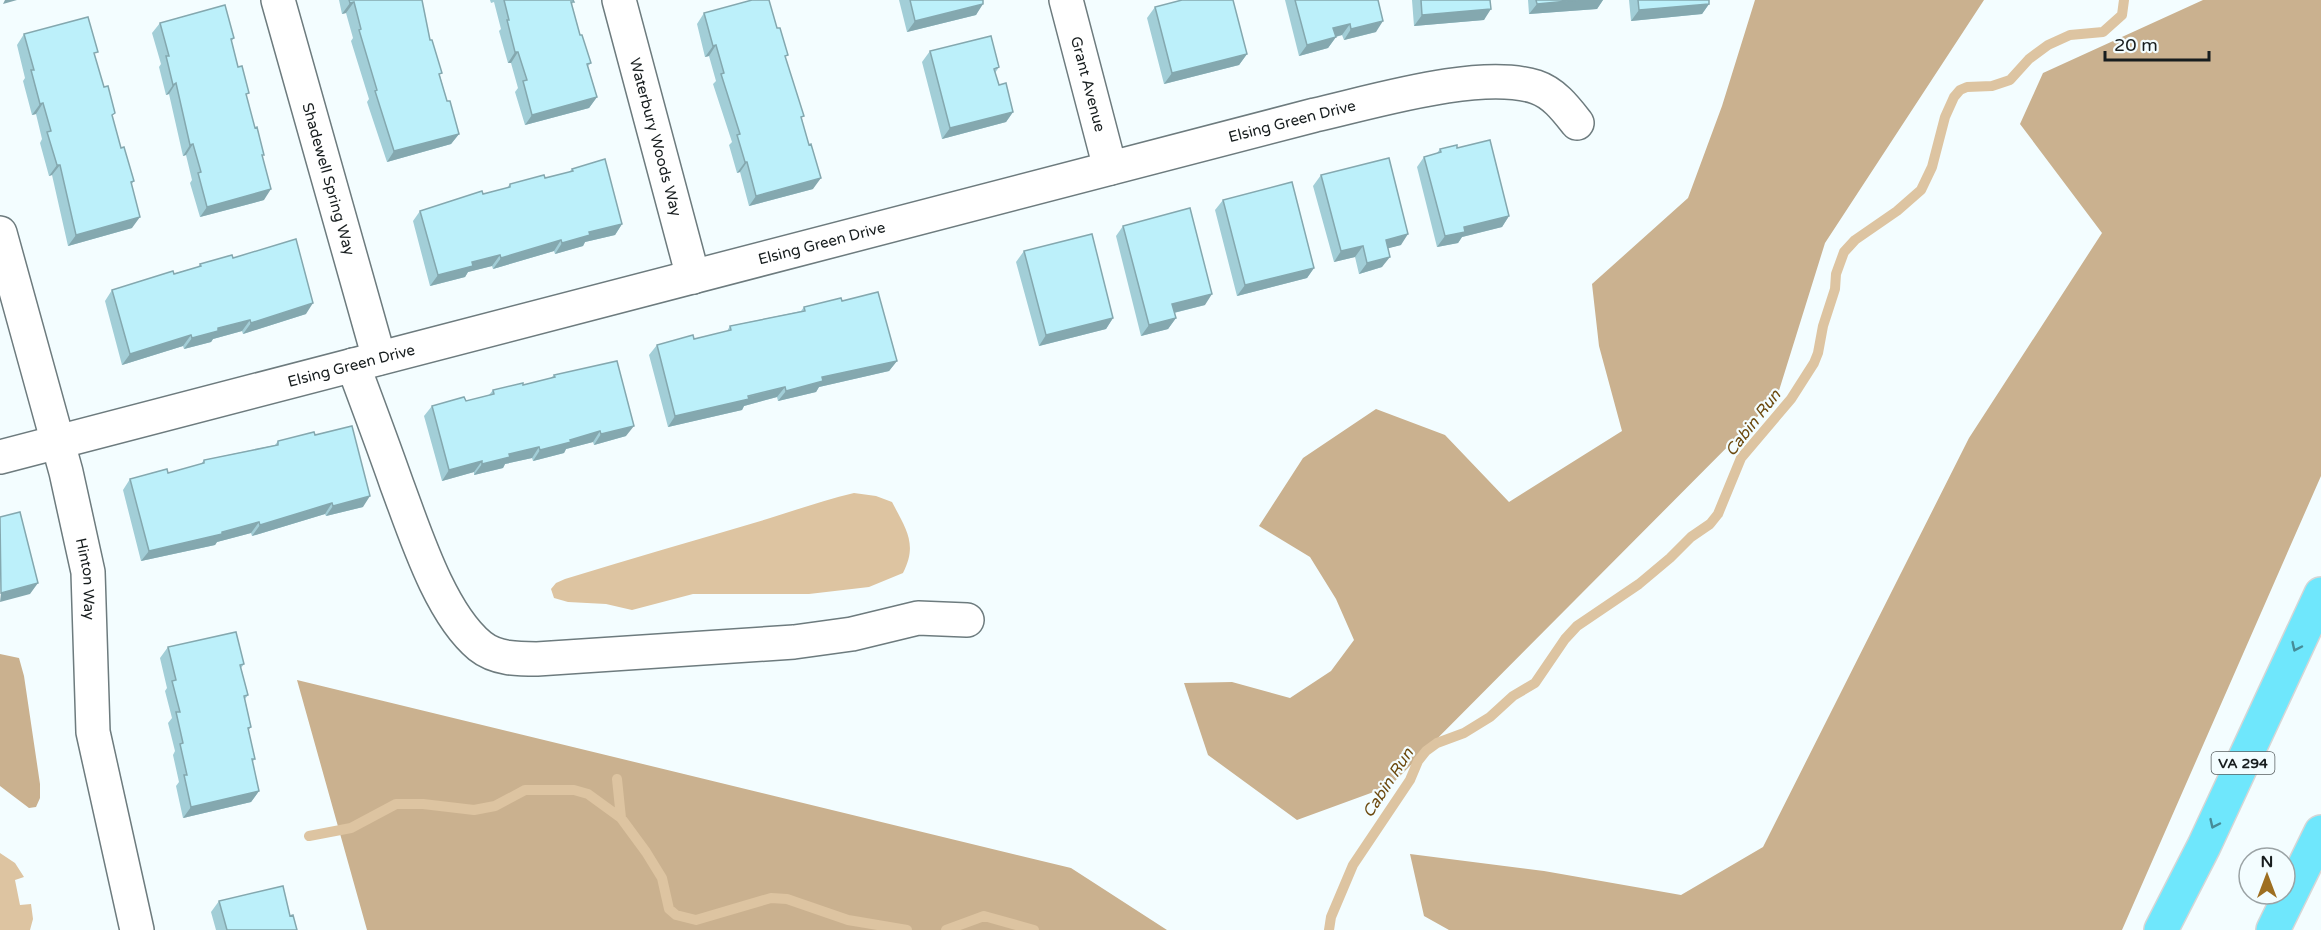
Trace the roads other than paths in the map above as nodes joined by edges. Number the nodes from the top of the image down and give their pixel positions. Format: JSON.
{"nodes":[{"id":1,"x":278,"y":0,"type":"edge"},
{"id":2,"x":619,"y":0,"type":"edge"},
{"id":3,"x":1066,"y":0,"type":"edge"},
{"id":4,"x":1577,"y":123,"type":"dead end"},
{"id":5,"x":1110,"y":168,"type":"junction"},
{"id":6,"x":0,"y":233,"type":"edge"},
{"id":7,"x":693,"y":277,"type":"junction"},
{"id":8,"x":366,"y":362,"type":"junction"},
{"id":9,"x":58,"y":442,"type":"junction"},
{"id":10,"x":0,"y":458,"type":"edge"},
{"id":11,"x":2321,"y":594,"type":"edge"},
{"id":12,"x":967,"y":620,"type":"dead end"},
{"id":13,"x":2321,"y":832,"type":"edge"},
{"id":14,"x":137,"y":930,"type":"edge"},
{"id":15,"x":2161,"y":930,"type":"edge"},
{"id":16,"x":2273,"y":930,"type":"edge"}],
"edges":[{"from":1,"to":8,"type":"street","name":"Shadewell Spring Way"},
{"from":2,"to":7,"type":"street","name":"Waterbury Woods Way"},
{"from":3,"to":5,"type":"street","name":"Grant Avenue"},
{"from":4,"to":5,"type":"street","name":"Elsing Green Drive"},
{"from":5,"to":7,"type":"street","name":"Elsing Green Drive"},
{"from":6,"to":9,"type":"street","name":"Hinton Way"},
{"from":7,"to":8,"type":"street","name":"Elsing Green Drive"},
{"from":8,"to":9,"type":"street","name":"Elsing Green Drive"},
{"from":8,"to":12,"type":"street","name":"Shadewell Spring Way"},
{"from":9,"to":10,"type":"street","name":"Elsing Green Drive"},
{"from":9,"to":14,"type":"street","name":"Hinton Way"},
{"from":11,"to":15,"type":"highway","number":"VA 294","one_way":true},
{"from":13,"to":16,"type":"highway"}]}
